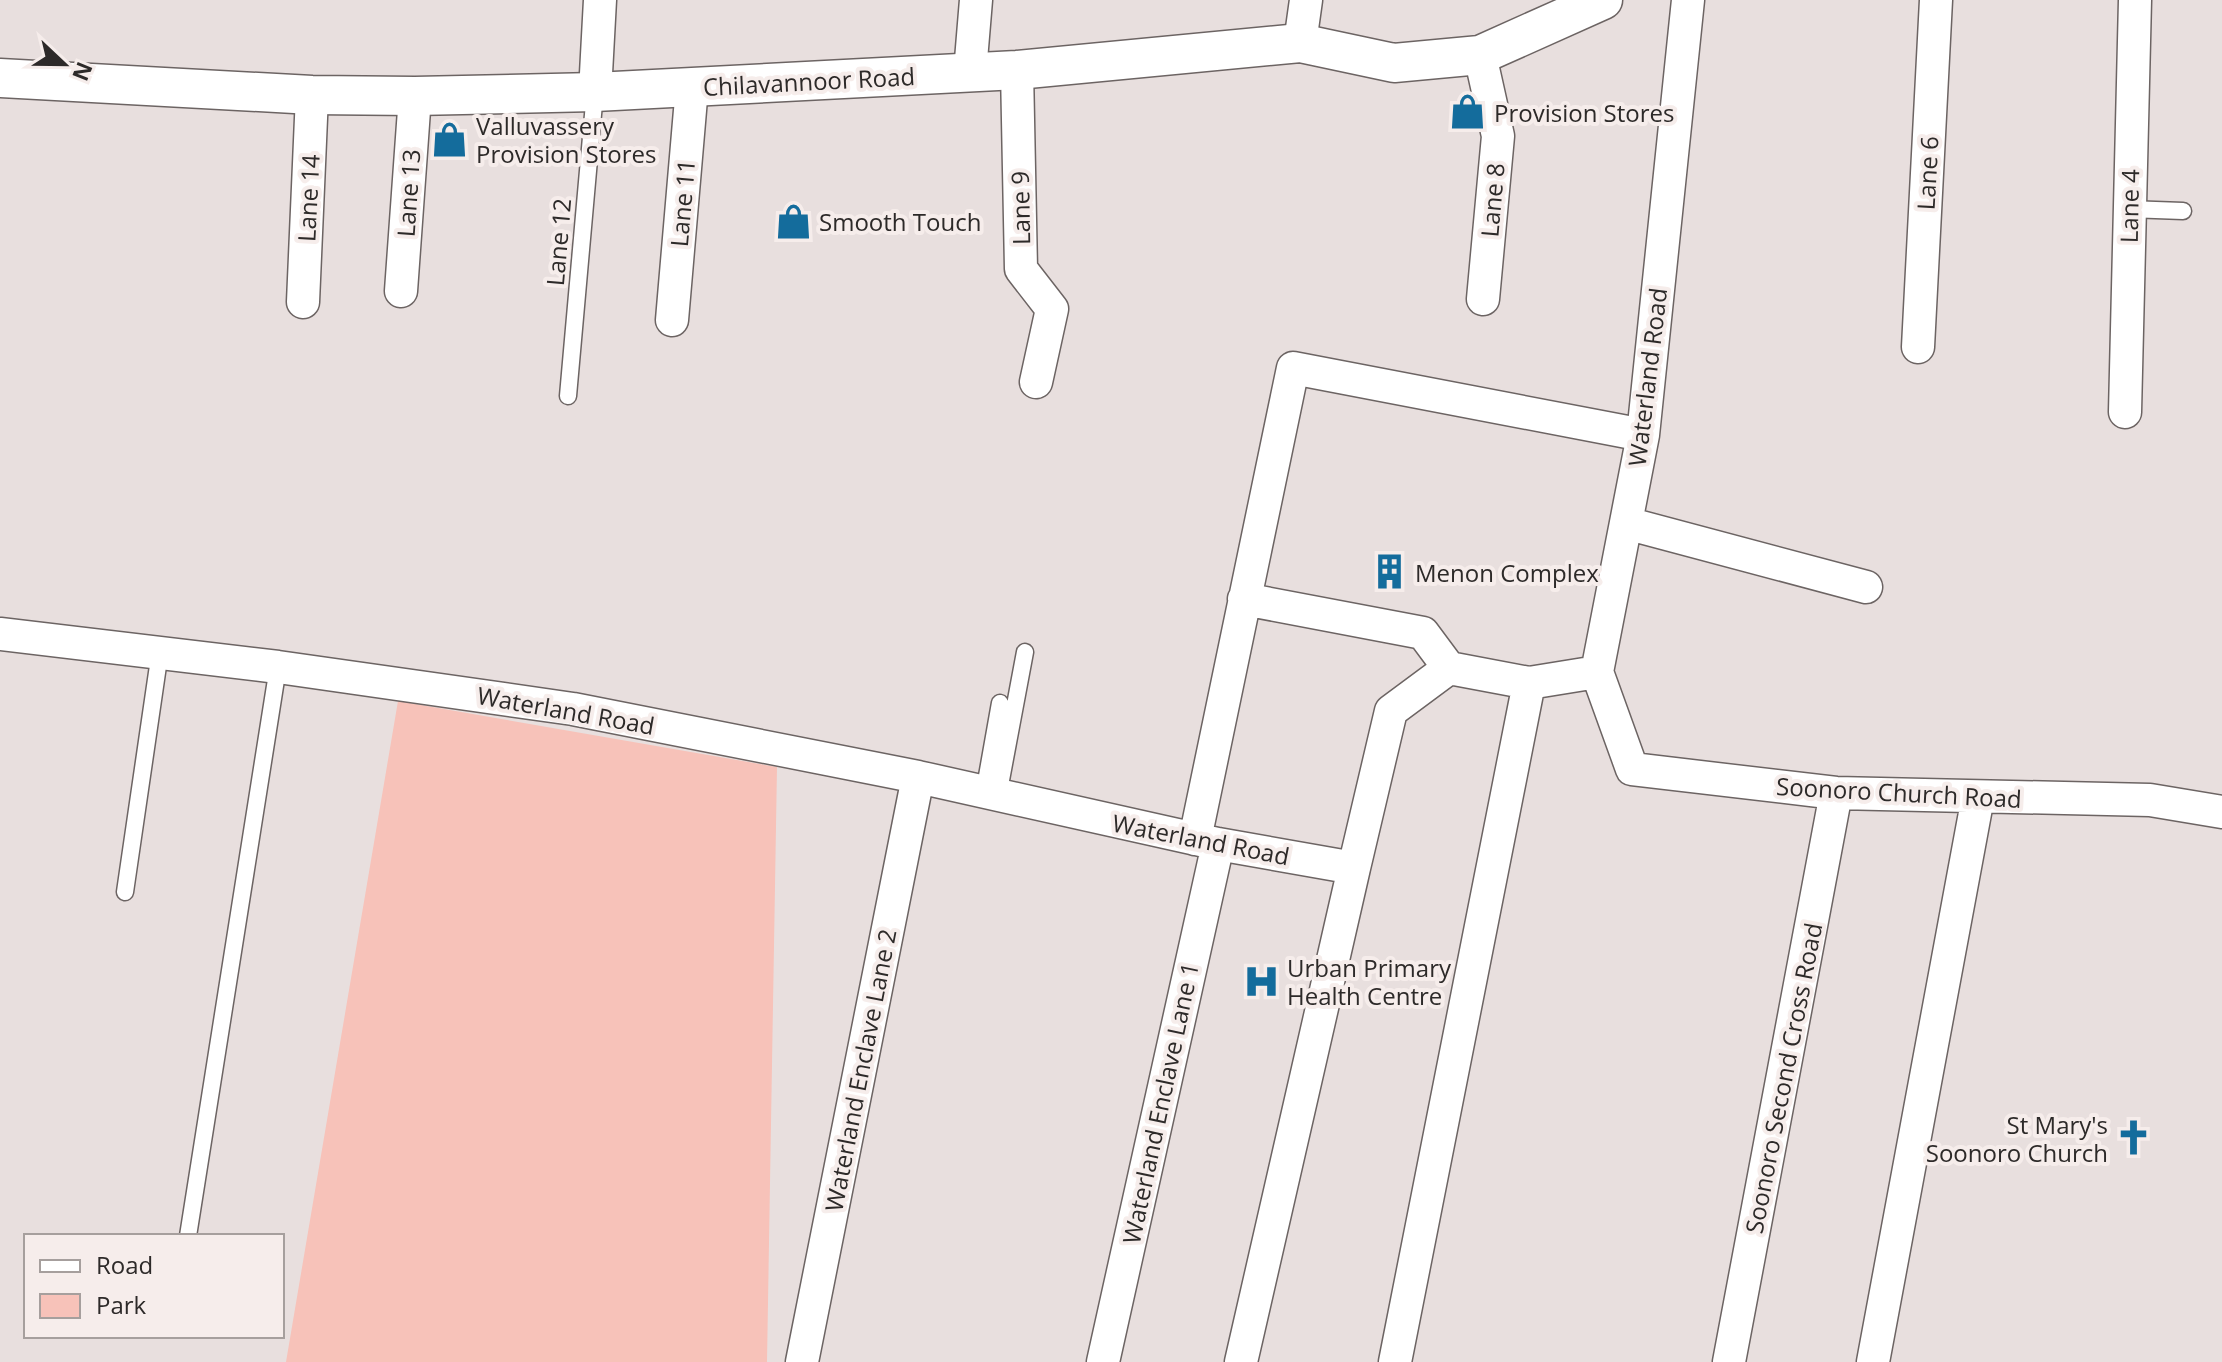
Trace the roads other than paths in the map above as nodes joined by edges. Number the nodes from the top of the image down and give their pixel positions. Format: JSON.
{"nodes":[{"id":1,"x":600,"y":0,"type":"edge"},
{"id":2,"x":976,"y":0,"type":"edge"},
{"id":3,"x":1306,"y":0,"type":"edge"},
{"id":4,"x":1603,"y":0,"type":"edge"},
{"id":5,"x":1688,"y":0,"type":"edge"},
{"id":6,"x":1936,"y":0,"type":"edge"},
{"id":7,"x":2135,"y":0,"type":"edge"},
{"id":8,"x":1300,"y":43,"type":"junction"},
{"id":9,"x":1480,"y":55,"type":"junction"},
{"id":10,"x":1017,"y":70,"type":"junction"},
{"id":11,"x":970,"y":72,"type":"junction"},
{"id":12,"x":0,"y":78,"type":"edge"},
{"id":13,"x":692,"y":87,"type":"junction"},
{"id":14,"x":595,"y":92,"type":"junction"},
{"id":15,"x":312,"y":95,"type":"junction"},
{"id":16,"x":415,"y":96,"type":"junction"},
{"id":17,"x":2128,"y":209,"type":"junction"},
{"id":18,"x":2183,"y":211,"type":"dead end"},
{"id":19,"x":401,"y":291,"type":"dead end"},
{"id":20,"x":1483,"y":299,"type":"dead end"},
{"id":21,"x":303,"y":302,"type":"dead end"},
{"id":22,"x":672,"y":320,"type":"dead end"},
{"id":23,"x":1918,"y":347,"type":"dead end"},
{"id":24,"x":1036,"y":382,"type":"dead end"},
{"id":25,"x":568,"y":396,"type":"dead end"},
{"id":26,"x":2125,"y":412,"type":"dead end"},
{"id":27,"x":1643,"y":435,"type":"junction"},
{"id":28,"x":1626,"y":523,"type":"junction"},
{"id":29,"x":1866,"y":587,"type":"dead end"},
{"id":30,"x":1244,"y":599,"type":"junction"},
{"id":31,"x":0,"y":634,"type":"edge"},
{"id":32,"x":160,"y":652,"type":"junction"},
{"id":33,"x":1025,"y":652,"type":"dead end"},
{"id":34,"x":278,"y":667,"type":"junction"},
{"id":35,"x":1449,"y":668,"type":"junction"},
{"id":36,"x":1597,"y":672,"type":"junction"},
{"id":37,"x":1529,"y":683,"type":"junction"},
{"id":38,"x":1000,"y":703,"type":"dead end"},
{"id":39,"x":918,"y":777,"type":"junction"},
{"id":40,"x":1836,"y":793,"type":"junction"},
{"id":41,"x":991,"y":795,"type":"junction"},
{"id":42,"x":1978,"y":797,"type":"junction"},
{"id":43,"x":2222,"y":812,"type":"edge"},
{"id":44,"x":1206,"y":842,"type":"junction"},
{"id":45,"x":1354,"y":868,"type":"junction"},
{"id":46,"x":125,"y":892,"type":"dead end"},
{"id":47,"x":188,"y":1234,"type":"edge"},
{"id":48,"x":802,"y":1362,"type":"edge"},
{"id":49,"x":1103,"y":1362,"type":"edge"},
{"id":50,"x":1241,"y":1362,"type":"edge"},
{"id":51,"x":1395,"y":1362,"type":"edge"},
{"id":52,"x":1729,"y":1362,"type":"edge"},
{"id":53,"x":1873,"y":1362,"type":"edge"}],
"edges":[{"from":1,"to":14,"type":"street"},
{"from":2,"to":11,"type":"street"},
{"from":3,"to":8,"type":"street"},
{"from":4,"to":9,"type":"street","name":"Chilavannoor Road"},
{"from":5,"to":27,"type":"street","name":"Waterland Road"},
{"from":6,"to":23,"type":"street","name":"Lane 6"},
{"from":7,"to":17,"type":"street","name":"Lane 4"},
{"from":8,"to":9,"type":"street","name":"Chilavannoor Road"},
{"from":8,"to":10,"type":"street","name":"Chilavannoor Road"},
{"from":9,"to":20,"type":"street","name":"Lane 8"},
{"from":10,"to":11,"type":"street","name":"Chilavannoor Road"},
{"from":10,"to":24,"type":"street","name":"Lane 9"},
{"from":11,"to":13,"type":"street","name":"Chilavannoor Road"},
{"from":12,"to":15,"type":"street","name":"Chilavannoor Road"},
{"from":13,"to":14,"type":"street","name":"Chilavannoor Road"},
{"from":13,"to":22,"type":"street","name":"Lane 11"},
{"from":14,"to":16,"type":"street","name":"Chilavannoor Road"},
{"from":14,"to":25,"type":"lane","name":"Lane 12"},
{"from":15,"to":16,"type":"street","name":"Chilavannoor Road"},
{"from":15,"to":21,"type":"street","name":"Lane 14"},
{"from":16,"to":19,"type":"street","name":"Lane 13"},
{"from":17,"to":18,"type":"lane"},
{"from":17,"to":26,"type":"street","name":"Lane 4"},
{"from":27,"to":28,"type":"street","name":"Waterland Road"},
{"from":27,"to":30,"type":"street","name":"Waterland Enclave Lane 1"},
{"from":28,"to":29,"type":"street"},
{"from":28,"to":36,"type":"street","name":"Waterland Road"},
{"from":30,"to":35,"type":"street"},
{"from":30,"to":44,"type":"street","name":"Waterland Enclave Lane 1"},
{"from":31,"to":32,"type":"street","name":"Waterland Road"},
{"from":32,"to":34,"type":"street","name":"Waterland Road"},
{"from":32,"to":46,"type":"lane"},
{"from":33,"to":41,"type":"lane"},
{"from":34,"to":39,"type":"street","name":"Waterland Road"},
{"from":34,"to":47,"type":"lane"},
{"from":35,"to":37,"type":"street"},
{"from":35,"to":45,"type":"street"},
{"from":36,"to":37,"type":"street"},
{"from":36,"to":40,"type":"street","name":"Soonoro Church Road"},
{"from":37,"to":51,"type":"street"},
{"from":38,"to":41,"type":"lane"},
{"from":39,"to":41,"type":"street","name":"Waterland Road"},
{"from":39,"to":48,"type":"street","name":"Waterland Enclave Lane 2"},
{"from":40,"to":42,"type":"street","name":"Soonoro Church Road"},
{"from":40,"to":52,"type":"street","name":"Soonoro Second Cross Road"},
{"from":41,"to":44,"type":"street","name":"Waterland Road"},
{"from":42,"to":43,"type":"street","name":"Soonoro Church Road"},
{"from":42,"to":53,"type":"street"},
{"from":44,"to":45,"type":"street","name":"Waterland Road"},
{"from":44,"to":49,"type":"street","name":"Waterland Enclave Lane 1"},
{"from":45,"to":50,"type":"street"}]}
